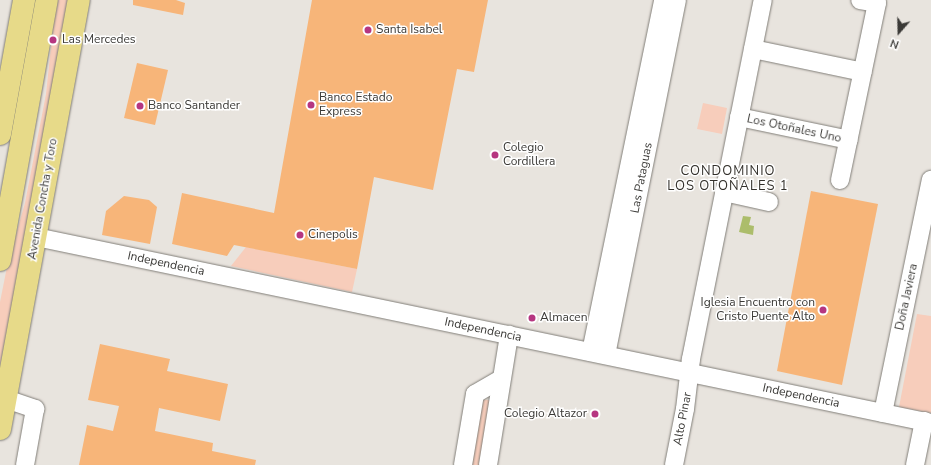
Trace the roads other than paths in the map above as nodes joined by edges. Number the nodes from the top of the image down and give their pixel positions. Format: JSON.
{"nodes":[{"id":1,"x":24,"y":0,"type":"edge"},
{"id":2,"x":47,"y":0,"type":"edge"},
{"id":3,"x":79,"y":0,"type":"edge"},
{"id":4,"x":663,"y":0,"type":"edge"},
{"id":5,"x":677,"y":0,"type":"edge"},
{"id":6,"x":764,"y":0,"type":"edge"},
{"id":7,"x":860,"y":0,"type":"edge"},
{"id":8,"x":753,"y":49,"type":"junction"},
{"id":9,"x":863,"y":72,"type":"junction"},
{"id":10,"x":739,"y":117,"type":"junction"},
{"id":11,"x":0,"y":134,"type":"edge"},
{"id":12,"x":848,"y":140,"type":"junction"},
{"id":13,"x":18,"y":162,"type":"junction"},
{"id":14,"x":840,"y":180,"type":"dead end"},
{"id":15,"x":931,"y":180,"type":"edge"},
{"id":16,"x":46,"y":184,"type":"junction"},
{"id":17,"x":724,"y":192,"type":"junction"},
{"id":18,"x":770,"y":202,"type":"dead end"},
{"id":19,"x":2,"y":237,"type":"edge"},
{"id":20,"x":36,"y":237,"type":"junction"},
{"id":21,"x":0,"y":260,"type":"edge"},
{"id":22,"x":509,"y":335,"type":"junction"},
{"id":23,"x":599,"y":354,"type":"junction"},
{"id":24,"x":691,"y":372,"type":"junction"},
{"id":25,"x":501,"y":379,"type":"junction"},
{"id":26,"x":6,"y":399,"type":"junction"},
{"id":27,"x":884,"y":413,"type":"junction"},
{"id":28,"x":927,"y":422,"type":"edge"},
{"id":29,"x":0,"y":429,"type":"edge"},
{"id":30,"x":25,"y":465,"type":"edge"},
{"id":31,"x":463,"y":465,"type":"edge"},
{"id":32,"x":488,"y":465,"type":"edge"},
{"id":33,"x":674,"y":465,"type":"edge"},
{"id":34,"x":915,"y":465,"type":"edge"}],
"edges":[{"from":1,"to":11,"type":"main road"},
{"from":2,"to":13,"type":"main road"},
{"from":3,"to":16,"type":"main road","name":"Avenida Concha y Toro"},
{"from":4,"to":23,"type":"street","name":"Las Pataguas"},
{"from":5,"to":23,"type":"street","name":"Las Pataguas"},
{"from":6,"to":8,"type":"street","name":"Los Otoñales Uno"},
{"from":7,"to":9,"type":"street","name":"Los Otoñales Uno"},
{"from":8,"to":9,"type":"street"},
{"from":8,"to":10,"type":"street","name":"Los Otoñales Uno"},
{"from":9,"to":12,"type":"street","name":"Los Otoñales Uno"},
{"from":10,"to":12,"type":"street","name":"Los Otoñales Uno"},
{"from":10,"to":17,"type":"street","name":"Los Otoñales Uno"},
{"from":12,"to":14,"type":"street","name":"Los Otoñales Uno"},
{"from":13,"to":16,"type":"main road"},
{"from":13,"to":19,"type":"main road"},
{"from":15,"to":27,"type":"street","name":"Doña Javiera"},
{"from":16,"to":20,"type":"main road","name":"Avenida Concha y Toro"},
{"from":17,"to":18,"type":"street"},
{"from":17,"to":24,"type":"street","name":"Los Otoñales Uno"},
{"from":19,"to":20,"type":"main road"},
{"from":19,"to":21,"type":"main road"},
{"from":20,"to":22,"type":"street","name":"Independencia"},
{"from":20,"to":26,"type":"main road","name":"Avenida Concha y Toro"},
{"from":22,"to":23,"type":"street","name":"Independencia"},
{"from":22,"to":25,"type":"street"},
{"from":23,"to":24,"type":"street","name":"Independencia"},
{"from":24,"to":27,"type":"street","name":"Independencia"},
{"from":24,"to":33,"type":"street","name":"Alto Pinar"},
{"from":25,"to":31,"type":"street"},
{"from":25,"to":32,"type":"street"},
{"from":26,"to":29,"type":"main road","name":"Avenida Concha y Toro"},
{"from":26,"to":30,"type":"street"},
{"from":27,"to":28,"type":"street","name":"Independencia"},
{"from":28,"to":34,"type":"street"}]}
